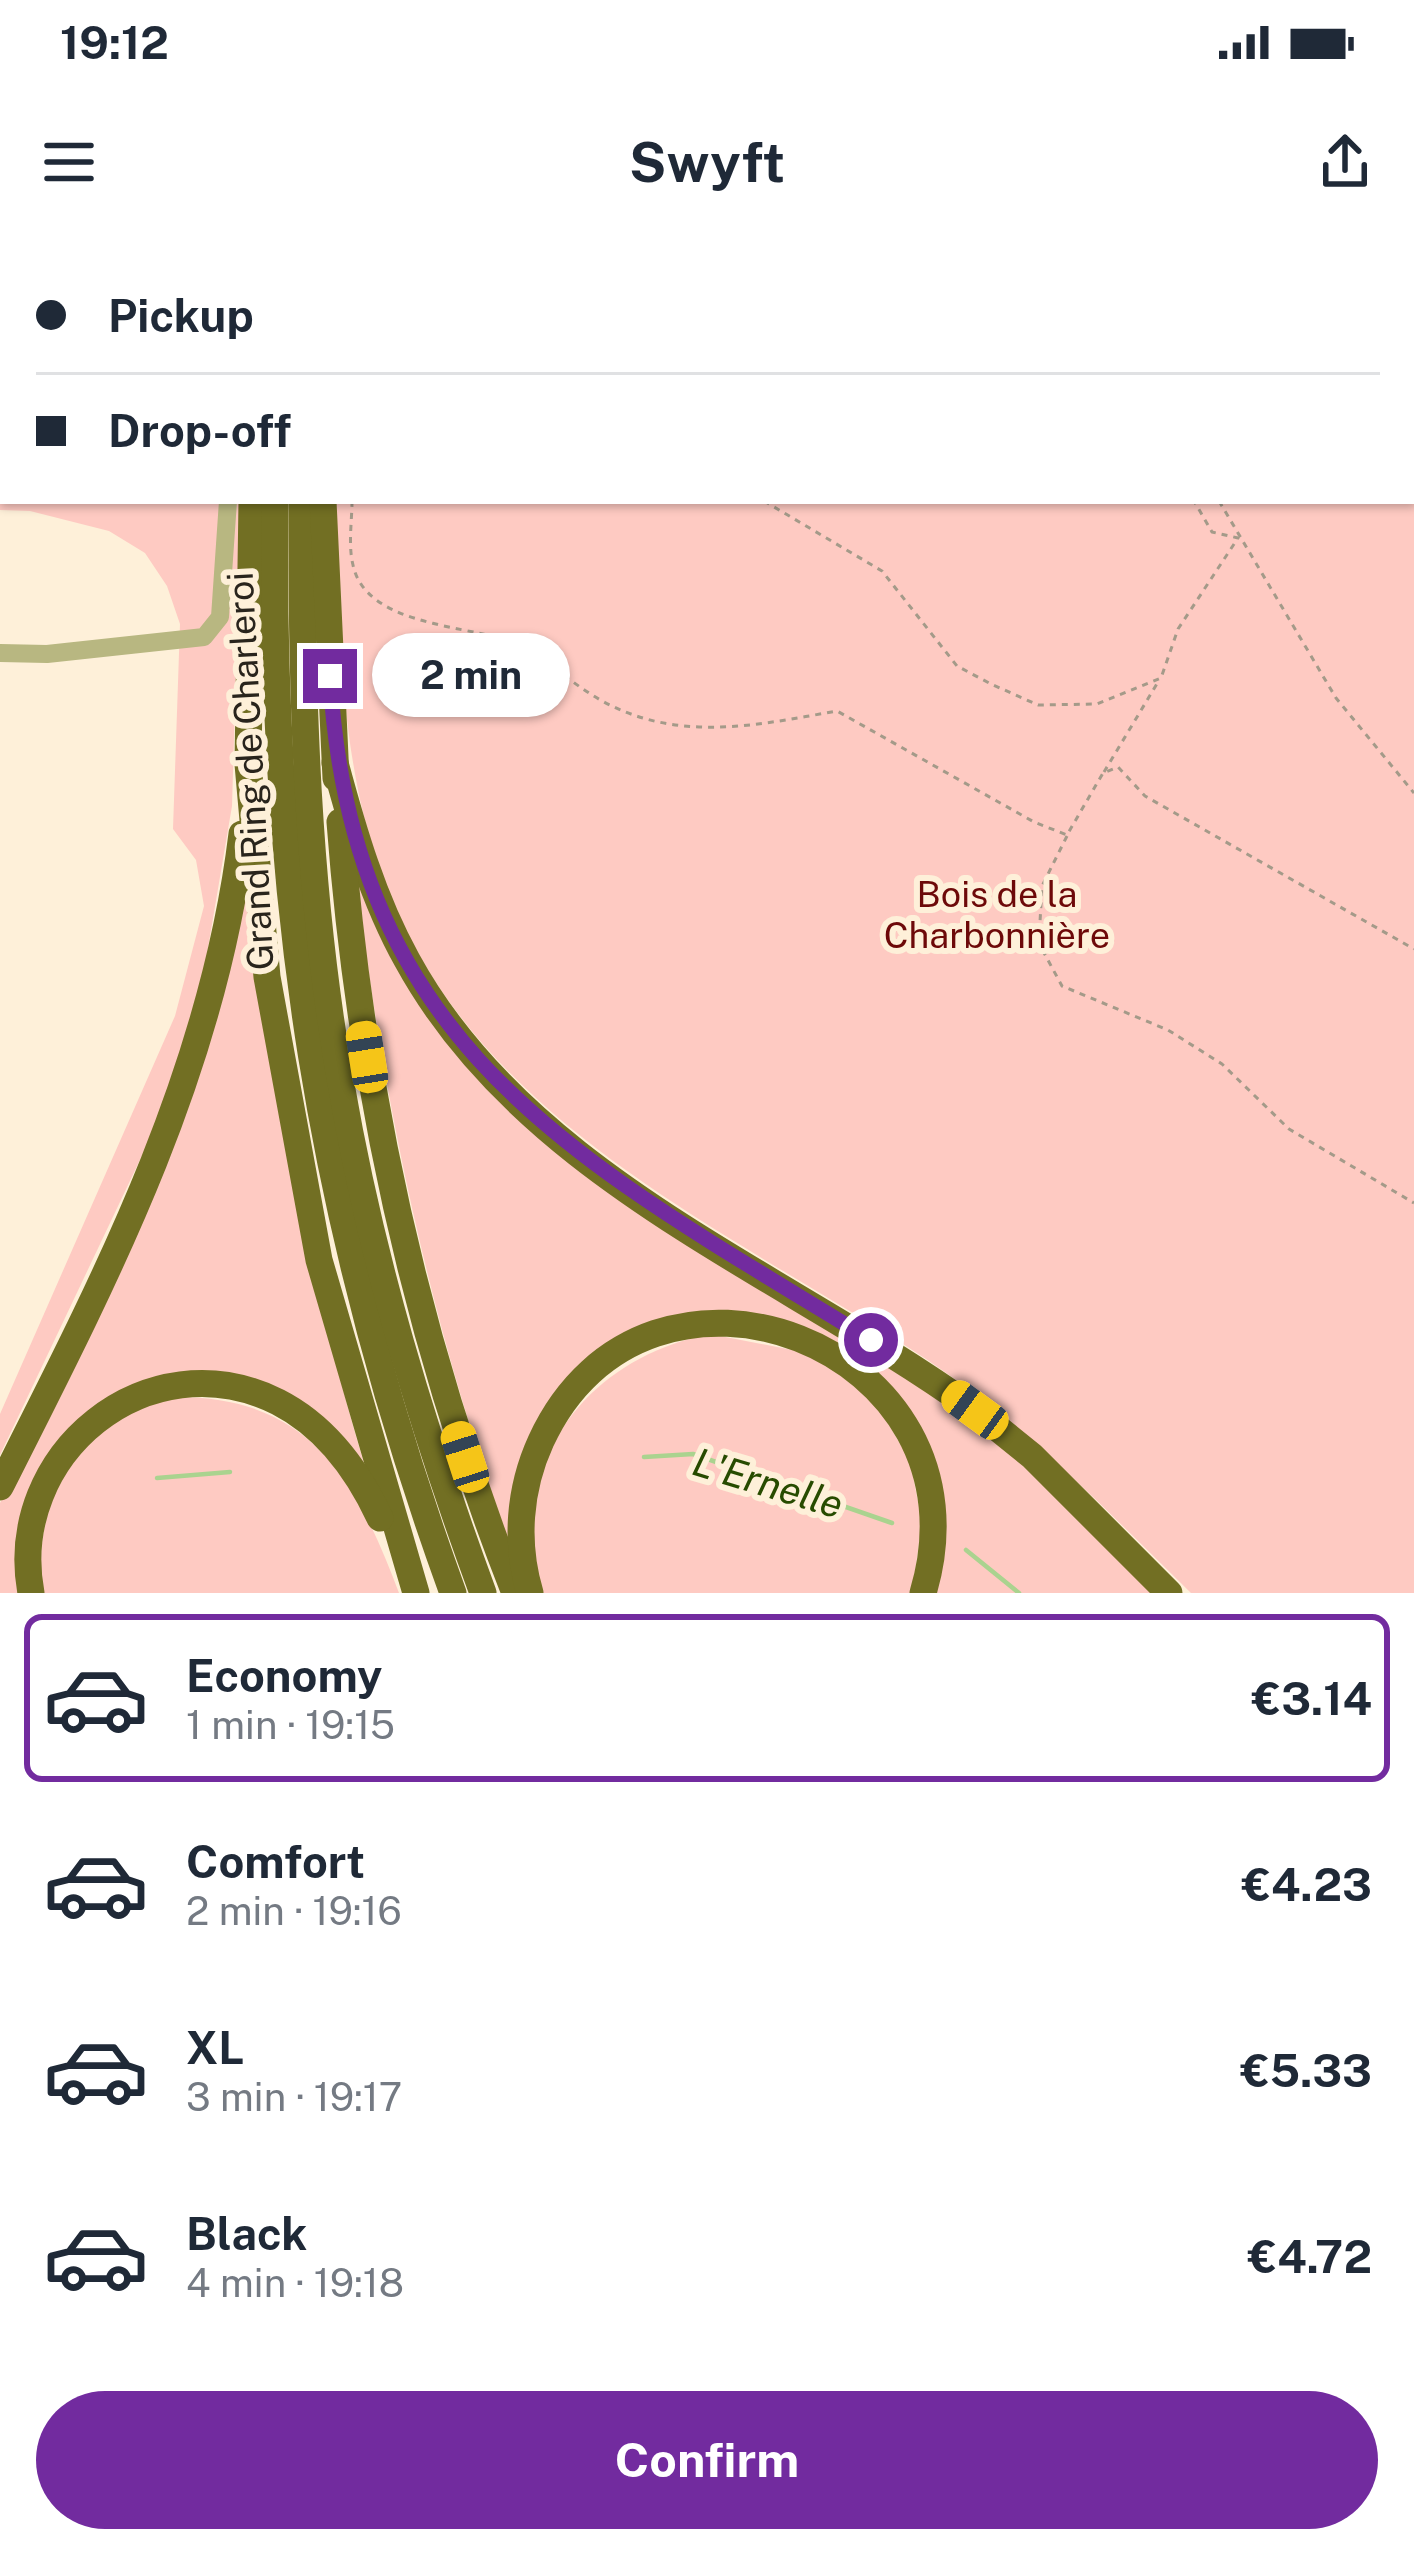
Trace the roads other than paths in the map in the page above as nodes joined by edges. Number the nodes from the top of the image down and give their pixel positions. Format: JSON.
{"nodes":[{"id":1,"x":232,"y":504,"type":"edge"},
{"id":2,"x":275,"y":504,"type":"edge"},
{"id":3,"x":302,"y":504,"type":"edge"},
{"id":4,"x":322,"y":504,"type":"edge"},
{"id":5,"x":0,"y":653,"type":"edge"},
{"id":6,"x":335,"y":763,"type":"junction"},
{"id":7,"x":248,"y":764,"type":"junction"},
{"id":8,"x":0,"y":1487,"type":"edge"},
{"id":9,"x":31,"y":1593,"type":"edge"},
{"id":10,"x":416,"y":1593,"type":"edge"},
{"id":11,"x":453,"y":1593,"type":"edge"},
{"id":12,"x":483,"y":1593,"type":"edge"},
{"id":13,"x":515,"y":1593,"type":"edge"},
{"id":14,"x":530,"y":1593,"type":"edge"},
{"id":15,"x":923,"y":1593,"type":"edge"},
{"id":16,"x":1169,"y":1593,"type":"edge"}],
"edges":[{"from":1,"to":5,"type":"street"},
{"from":1,"to":7,"type":"highway"},
{"from":2,"to":11,"type":"highway","name":"Grand Ring de Charleroi"},
{"from":3,"to":12,"type":"highway","name":"Grand Ring de Charleroi"},
{"from":4,"to":6,"type":"highway"},
{"from":6,"to":13,"type":"highway"},
{"from":6,"to":16,"type":"highway"},
{"from":7,"to":8,"type":"highway"},
{"from":7,"to":10,"type":"highway"},
{"from":9,"to":10,"type":"highway"},
{"from":14,"to":15,"type":"highway"}]}
